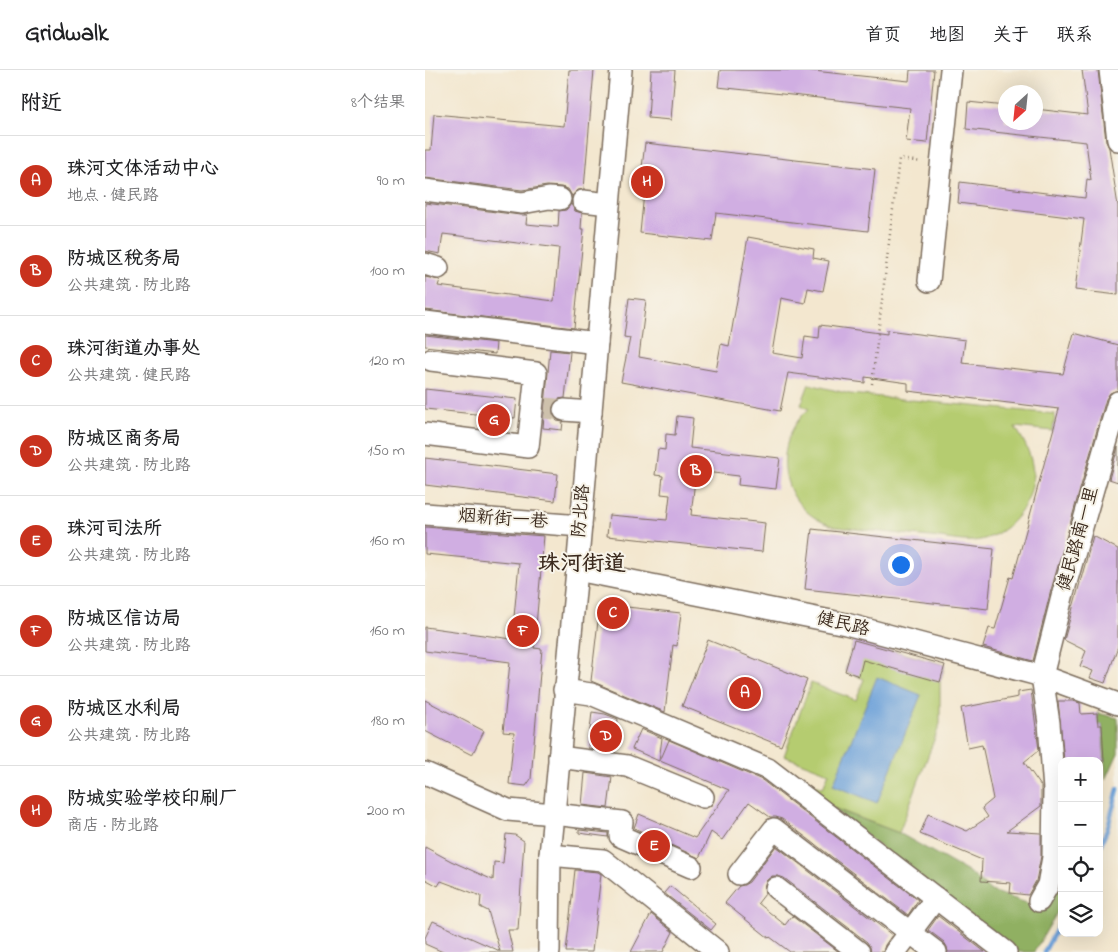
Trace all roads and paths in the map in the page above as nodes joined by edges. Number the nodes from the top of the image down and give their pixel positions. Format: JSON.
{"nodes":[{"id":1,"x":621,"y":70,"type":"edge"},
{"id":2,"x":951,"y":70,"type":"edge"},
{"id":3,"x":1109,"y":70,"type":"edge"},
{"id":4,"x":1118,"y":140,"type":"edge"},
{"id":5,"x":941,"y":164,"type":"junction"},
{"id":6,"x":425,"y":190,"type":"edge"},
{"id":7,"x":560,"y":199,"type":"dead end"},
{"id":8,"x":583,"y":201,"type":"dead end"},
{"id":9,"x":609,"y":204,"type":"junction"},
{"id":10,"x":929,"y":281,"type":"dead end"},
{"id":11,"x":425,"y":322,"type":"edge"},
{"id":12,"x":597,"y":342,"type":"junction"},
{"id":13,"x":431,"y":360,"type":"dead end"},
{"id":14,"x":872,"y":384,"type":"dead end"},
{"id":15,"x":1118,"y":402,"type":"edge"},
{"id":16,"x":547,"y":408,"type":"junction"},
{"id":17,"x":591,"y":412,"type":"junction"},
{"id":18,"x":425,"y":434,"type":"edge"},
{"id":19,"x":425,"y":514,"type":"edge"},
{"id":20,"x":581,"y":526,"type":"junction"},
{"id":21,"x":577,"y":570,"type":"junction"},
{"id":22,"x":1041,"y":676,"type":"junction"},
{"id":23,"x":565,"y":690,"type":"junction"},
{"id":24,"x":1111,"y":702,"type":"edge"},
{"id":25,"x":559,"y":757,"type":"junction"},
{"id":26,"x":425,"y":773,"type":"edge"},
{"id":27,"x":703,"y":797,"type":"dead end"},
{"id":28,"x":553,"y":814,"type":"junction"},
{"id":29,"x":550,"y":855,"type":"junction"},
{"id":30,"x":691,"y":867,"type":"dead end"},
{"id":31,"x":739,"y":874,"type":"dead end"},
{"id":32,"x":776,"y":888,"type":"dead end"},
{"id":33,"x":936,"y":898,"type":"junction"},
{"id":34,"x":1039,"y":901,"type":"dead end"},
{"id":35,"x":910,"y":932,"type":"junction"},
{"id":36,"x":549,"y":952,"type":"edge"},
{"id":37,"x":718,"y":952,"type":"edge"},
{"id":38,"x":859,"y":952,"type":"edge"},
{"id":39,"x":895,"y":952,"type":"edge"},
{"id":40,"x":935,"y":952,"type":"edge"},
{"id":41,"x":1007,"y":952,"type":"edge"}],
"edges":[{"from":1,"to":9,"type":"street","name":"防北路"},
{"from":2,"to":5,"type":"street"},
{"from":3,"to":4,"type":"street"},
{"from":5,"to":10,"type":"street"},
{"from":5,"to":14,"type":"path"},
{"from":6,"to":7,"type":"street"},
{"from":8,"to":9,"type":"street"},
{"from":9,"to":12,"type":"street","name":"防北路"},
{"from":11,"to":12,"type":"street"},
{"from":12,"to":17,"type":"street","name":"防北路"},
{"from":13,"to":16,"type":"street"},
{"from":15,"to":22,"type":"street","name":"健民路南一里"},
{"from":16,"to":17,"type":"street"},
{"from":16,"to":18,"type":"street"},
{"from":17,"to":20,"type":"street","name":"防北路"},
{"from":19,"to":20,"type":"street","name":"烟新街一巷"},
{"from":20,"to":21,"type":"street","name":"防北路"},
{"from":21,"to":22,"type":"street","name":"健民路"},
{"from":21,"to":23,"type":"street","name":"防北路"},
{"from":22,"to":24,"type":"street","name":"健民路"},
{"from":22,"to":34,"type":"street"},
{"from":23,"to":25,"type":"street","name":"防北路"},
{"from":23,"to":33,"type":"street"},
{"from":25,"to":27,"type":"street"},
{"from":25,"to":28,"type":"street","name":"防北路"},
{"from":26,"to":28,"type":"street"},
{"from":28,"to":29,"type":"street","name":"防北路"},
{"from":28,"to":30,"type":"street"},
{"from":29,"to":36,"type":"street","name":"防北路"},
{"from":29,"to":37,"type":"street"},
{"from":31,"to":35,"type":"street"},
{"from":32,"to":38,"type":"street"},
{"from":33,"to":35,"type":"street"},
{"from":33,"to":41,"type":"street"},
{"from":35,"to":39,"type":"street"},
{"from":35,"to":40,"type":"street"}]}
